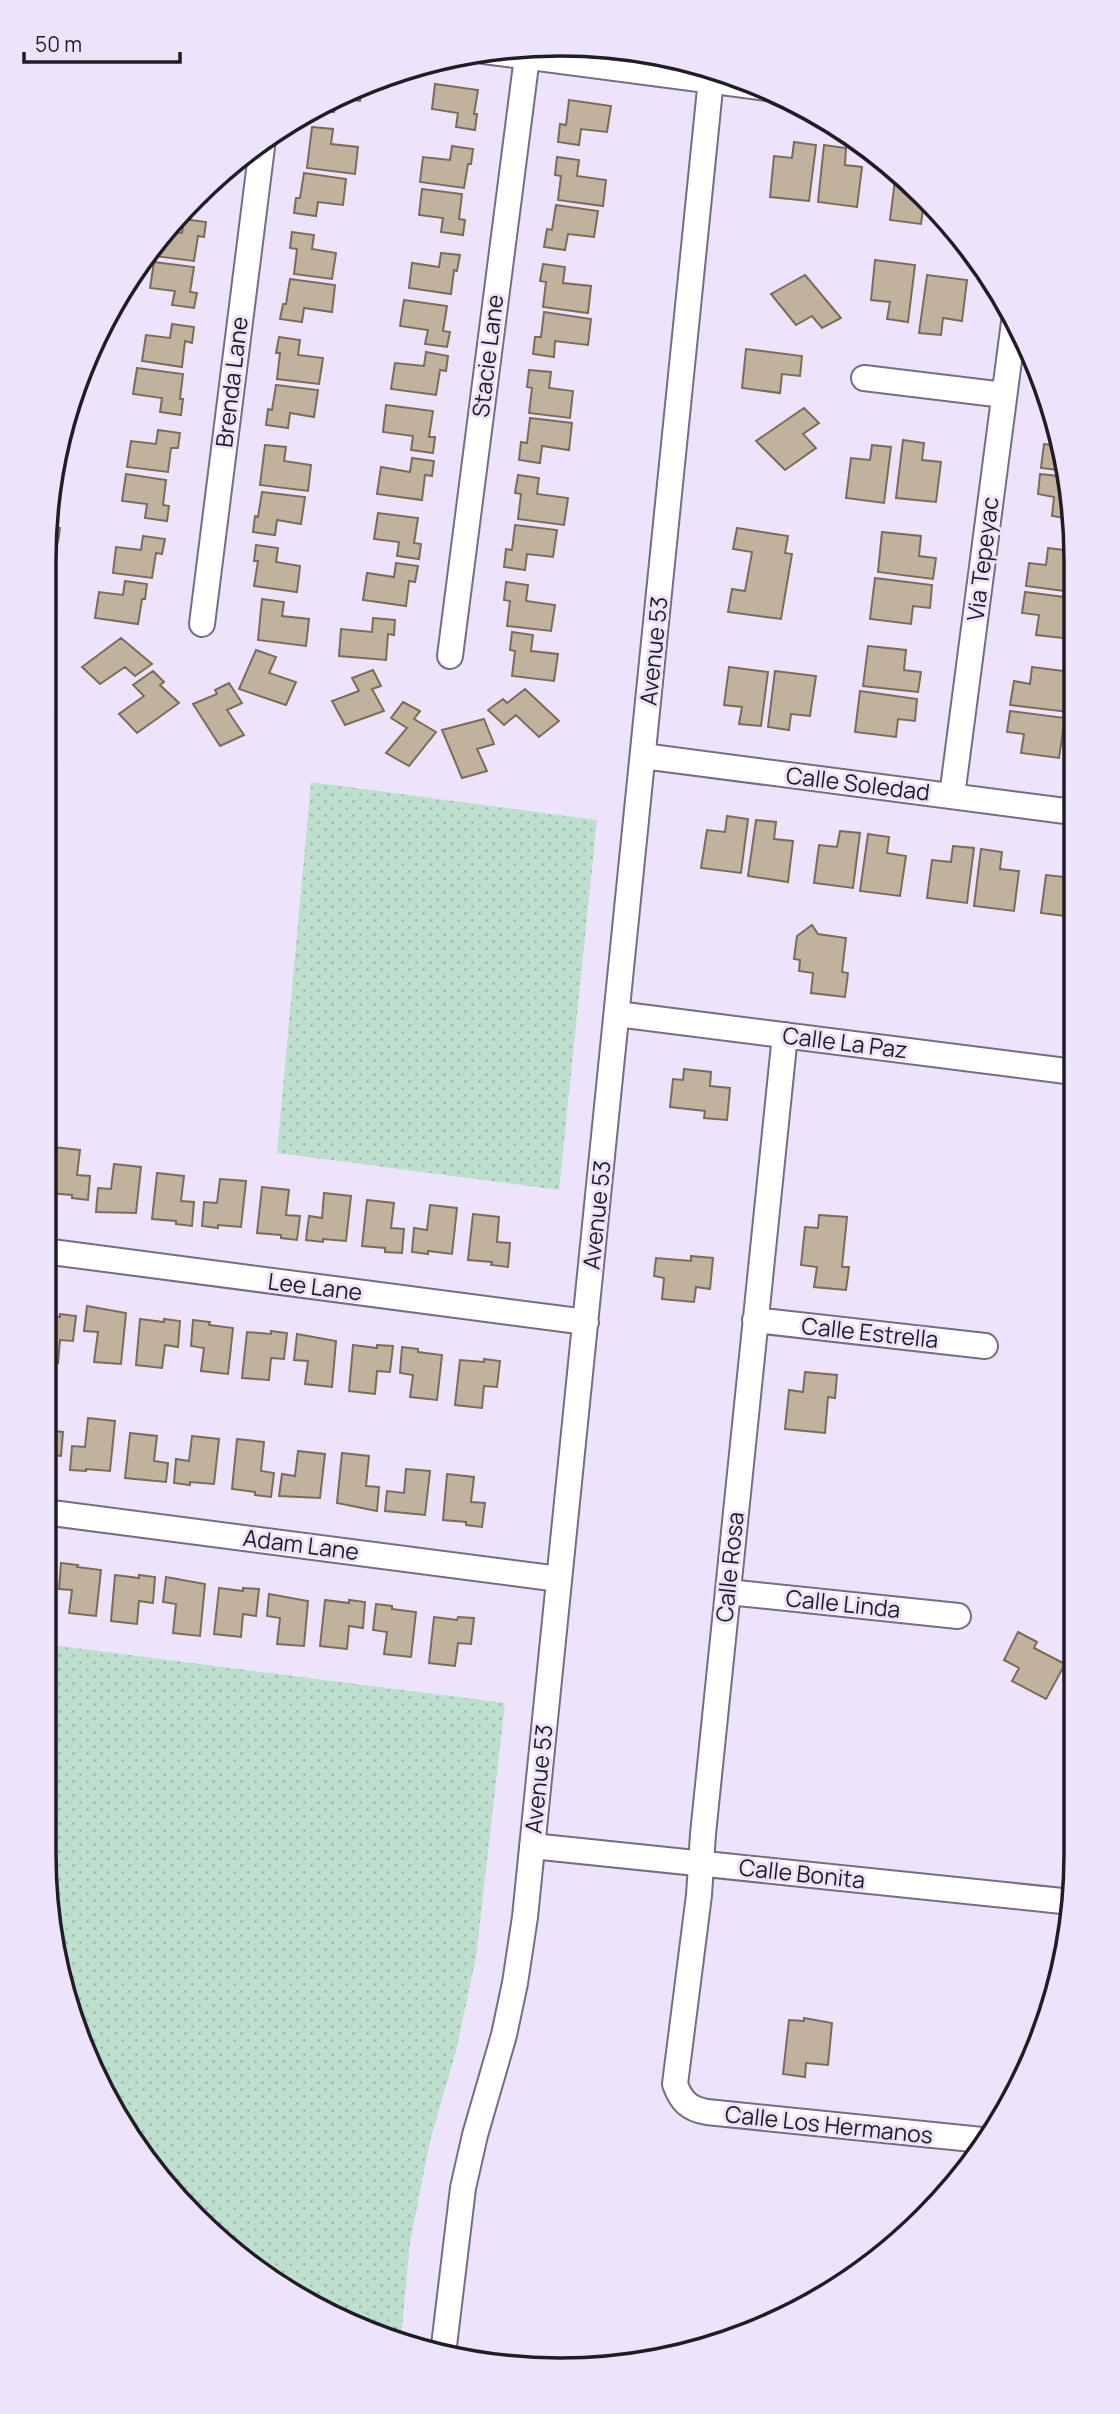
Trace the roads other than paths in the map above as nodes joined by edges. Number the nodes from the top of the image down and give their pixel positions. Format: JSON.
{"nodes":[{"id":1,"x":527,"y":57,"type":"joint"},
{"id":2,"x":690,"y":73,"type":"edge"},
{"id":3,"x":711,"y":79,"type":"edge"},
{"id":4,"x":261,"y":154,"type":"edge"},
{"id":5,"x":1012,"y":337,"type":"edge"},
{"id":6,"x":864,"y":378,"type":"dead end"},
{"id":7,"x":1004,"y":395,"type":"junction"},
{"id":8,"x":202,"y":624,"type":"dead end"},
{"id":9,"x":450,"y":656,"type":"dead end"},
{"id":10,"x":643,"y":756,"type":"junction"},
{"id":11,"x":952,"y":796,"type":"junction"},
{"id":12,"x":1064,"y":811,"type":"edge"},
{"id":13,"x":617,"y":1014,"type":"junction"},
{"id":14,"x":785,"y":1035,"type":"junction"},
{"id":15,"x":1064,"y":1071,"type":"edge"},
{"id":16,"x":56,"y":1253,"type":"edge"},
{"id":17,"x":755,"y":1320,"type":"junction"},
{"id":18,"x":586,"y":1322,"type":"junction"},
{"id":19,"x":985,"y":1346,"type":"dead end"},
{"id":20,"x":56,"y":1514,"type":"edge"},
{"id":21,"x":559,"y":1579,"type":"junction"},
{"id":22,"x":728,"y":1592,"type":"junction"},
{"id":23,"x":958,"y":1616,"type":"dead end"},
{"id":24,"x":532,"y":1846,"type":"junction"},
{"id":25,"x":701,"y":1863,"type":"junction"},
{"id":26,"x":1062,"y":1901,"type":"edge"},
{"id":27,"x":680,"y":2099,"type":"joint"},
{"id":28,"x":975,"y":2139,"type":"edge"},
{"id":29,"x":444,"y":2344,"type":"edge"}],
"edges":[{"from":1,"to":2,"type":"street"},
{"from":1,"to":9,"type":"street","name":"Stacie Lane"},
{"from":3,"to":10,"type":"street","name":"Avenue 53"},
{"from":4,"to":8,"type":"street","name":"Brenda Lane"},
{"from":5,"to":7,"type":"street","name":"Via Tepeyac"},
{"from":6,"to":7,"type":"street"},
{"from":7,"to":11,"type":"street","name":"Via Tepeyac"},
{"from":10,"to":11,"type":"street","name":"Calle Soledad"},
{"from":10,"to":13,"type":"street","name":"Avenue 53"},
{"from":11,"to":12,"type":"street","name":"Calle Soledad"},
{"from":13,"to":14,"type":"street","name":"Calle La Paz"},
{"from":13,"to":18,"type":"street","name":"Avenue 53"},
{"from":14,"to":15,"type":"street","name":"Calle La Paz"},
{"from":14,"to":17,"type":"street","name":"Calle Rosa"},
{"from":16,"to":18,"type":"street","name":"Lee Lane"},
{"from":17,"to":19,"type":"street","name":"Calle Estrella"},
{"from":17,"to":22,"type":"street","name":"Calle Rosa"},
{"from":18,"to":21,"type":"street","name":"Avenue 53"},
{"from":20,"to":21,"type":"street","name":"Adam Lane"},
{"from":21,"to":24,"type":"street","name":"Avenue 53"},
{"from":22,"to":23,"type":"street","name":"Calle Linda"},
{"from":22,"to":25,"type":"street","name":"Calle Rosa"},
{"from":24,"to":25,"type":"street","name":"Calle Bonita"},
{"from":24,"to":29,"type":"street","name":"Avenue 53"},
{"from":25,"to":26,"type":"street","name":"Calle Bonita"},
{"from":25,"to":27,"type":"street","name":"Calle Rosa"},
{"from":27,"to":28,"type":"street","name":"Calle Los Hermanos"}]}
